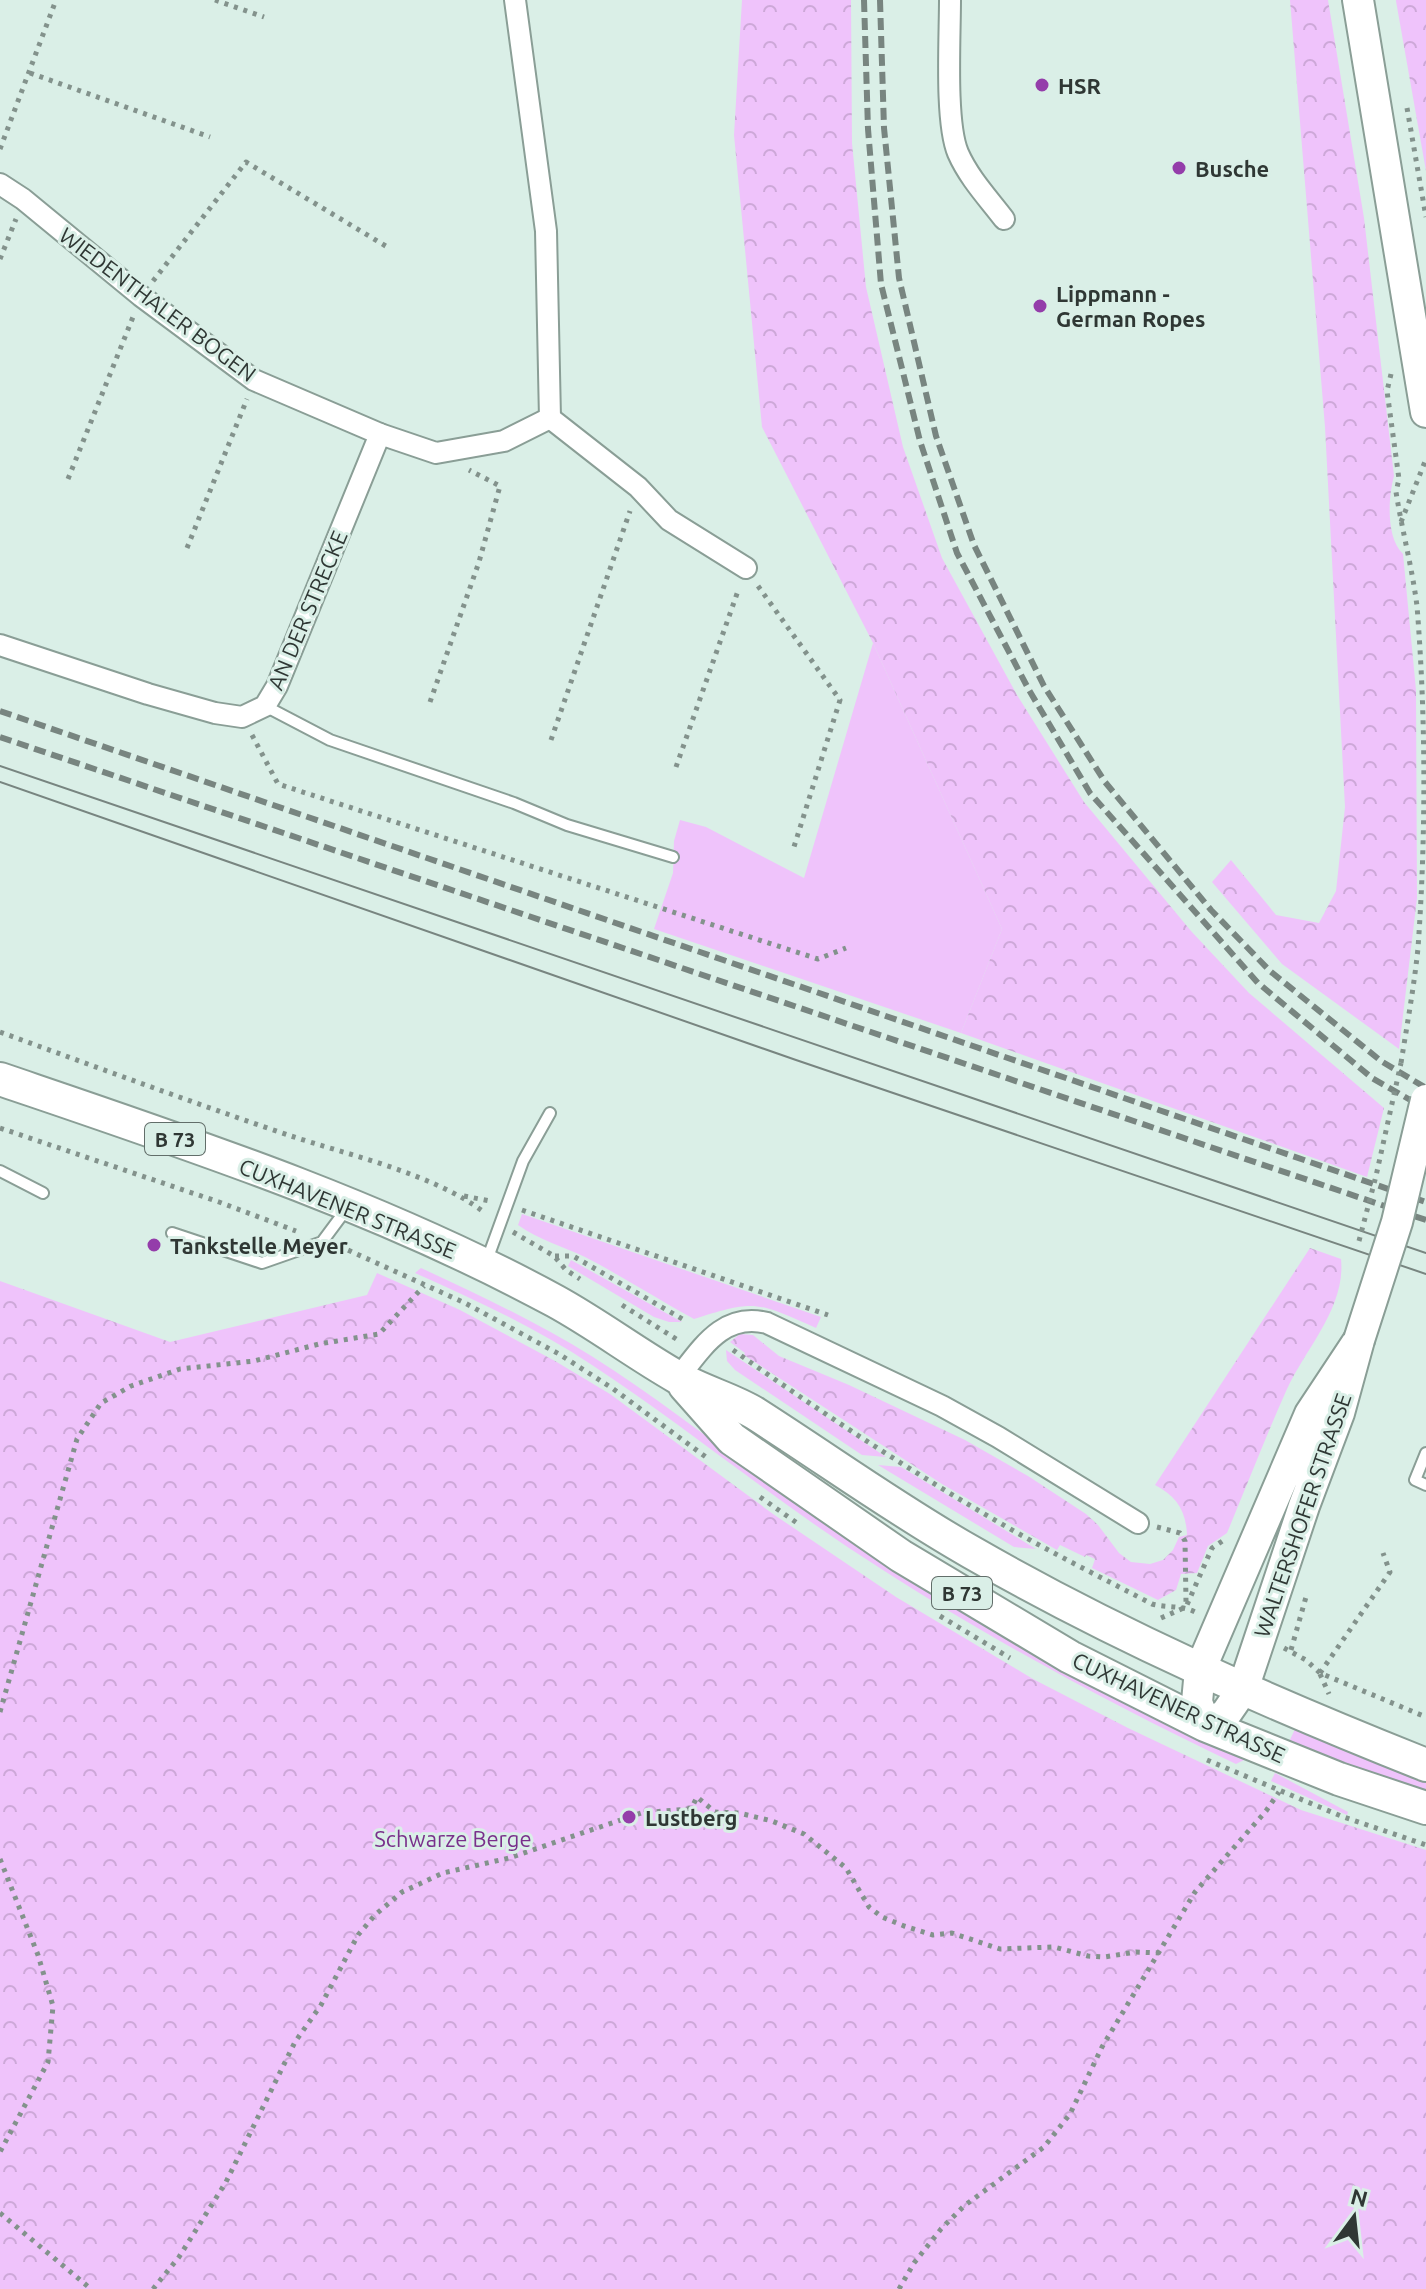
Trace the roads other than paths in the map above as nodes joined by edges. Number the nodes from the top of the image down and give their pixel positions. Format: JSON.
{"nodes":[{"id":1,"x":515,"y":0,"type":"edge"},
{"id":2,"x":950,"y":0,"type":"edge"},
{"id":3,"x":1358,"y":0,"type":"edge"},
{"id":4,"x":0,"y":184,"type":"edge"},
{"id":5,"x":1004,"y":219,"type":"dead end"},
{"id":6,"x":1426,"y":412,"type":"edge"},
{"id":7,"x":550,"y":418,"type":"junction"},
{"id":8,"x":380,"y":434,"type":"junction"},
{"id":9,"x":746,"y":568,"type":"road end"},
{"id":10,"x":0,"y":645,"type":"edge"},
{"id":11,"x":265,"y":706,"type":"junction"},
{"id":12,"x":673,"y":857,"type":"dead end"},
{"id":13,"x":0,"y":1079,"type":"edge"},
{"id":14,"x":1426,"y":1100,"type":"edge"},
{"id":15,"x":550,"y":1113,"type":"dead end"},
{"id":16,"x":0,"y":1171,"type":"edge"},
{"id":17,"x":43,"y":1193,"type":"dead end"},
{"id":18,"x":349,"y":1205,"type":"junction"},
{"id":19,"x":172,"y":1233,"type":"dead end"},
{"id":20,"x":485,"y":1266,"type":"junction"},
{"id":21,"x":1359,"y":1340,"type":"junction"},
{"id":22,"x":678,"y":1378,"type":"junction"},
{"id":23,"x":1426,"y":1453,"type":"edge"},
{"id":24,"x":1426,"y":1485,"type":"edge"},
{"id":25,"x":1138,"y":1523,"type":"road end"},
{"id":26,"x":1200,"y":1670,"type":"junction"},
{"id":27,"x":1243,"y":1689,"type":"junction"},
{"id":28,"x":1205,"y":1725,"type":"junction"},
{"id":29,"x":1426,"y":1765,"type":"edge"},
{"id":30,"x":1426,"y":1808,"type":"edge"}],
"edges":[{"from":1,"to":7,"type":"street"},
{"from":2,"to":5,"type":"street"},
{"from":3,"to":6,"type":"main road"},
{"from":4,"to":8,"type":"street","name":"WIEDENTHALER BOGEN"},
{"from":7,"to":8,"type":"street","name":"WIEDENTHALER BOGEN"},
{"from":7,"to":9,"type":"street"},
{"from":8,"to":11,"type":"street","name":"AN DER STRECKE"},
{"from":10,"to":11,"type":"street","name":"AN DER STRECKE"},
{"from":11,"to":12,"type":"lane"},
{"from":13,"to":18,"type":"main road","name":"CUXHAVENER STRASSE","number":"B 73"},
{"from":14,"to":21,"type":"main road","name":"WALTERSHOFER STRASSE","bridge":true},
{"from":15,"to":20,"type":"lane"},
{"from":16,"to":17,"type":"lane"},
{"from":18,"to":19,"type":"lane"},
{"from":18,"to":20,"type":"main road","name":"CUXHAVENER STRASSE","number":"B 73"},
{"from":20,"to":22,"type":"main road","name":"CUXHAVENER STRASSE","number":"B 73"},
{"from":21,"to":26,"type":"main road","name":"WALTERSHOFER STRASSE"},
{"from":21,"to":27,"type":"main road","name":"WALTERSHOFER STRASSE"},
{"from":22,"to":25,"type":"street"},
{"from":22,"to":26,"type":"main road","name":"CUXHAVENER STRASSE","number":"B 73"},
{"from":22,"to":28,"type":"main road","name":"CUXHAVENER STRASSE","number":"B 73"},
{"from":23,"to":24,"type":"lane"},
{"from":26,"to":27,"type":"main road","name":"CUXHAVENER STRASSE","number":"B 73"},
{"from":26,"to":28,"type":"main road"},
{"from":27,"to":28,"type":"main road"},
{"from":27,"to":29,"type":"main road","name":"CUXHAVENER STRASSE","number":"B 73"},
{"from":28,"to":30,"type":"main road","name":"CUXHAVENER STRASSE","number":"B 73"}]}
